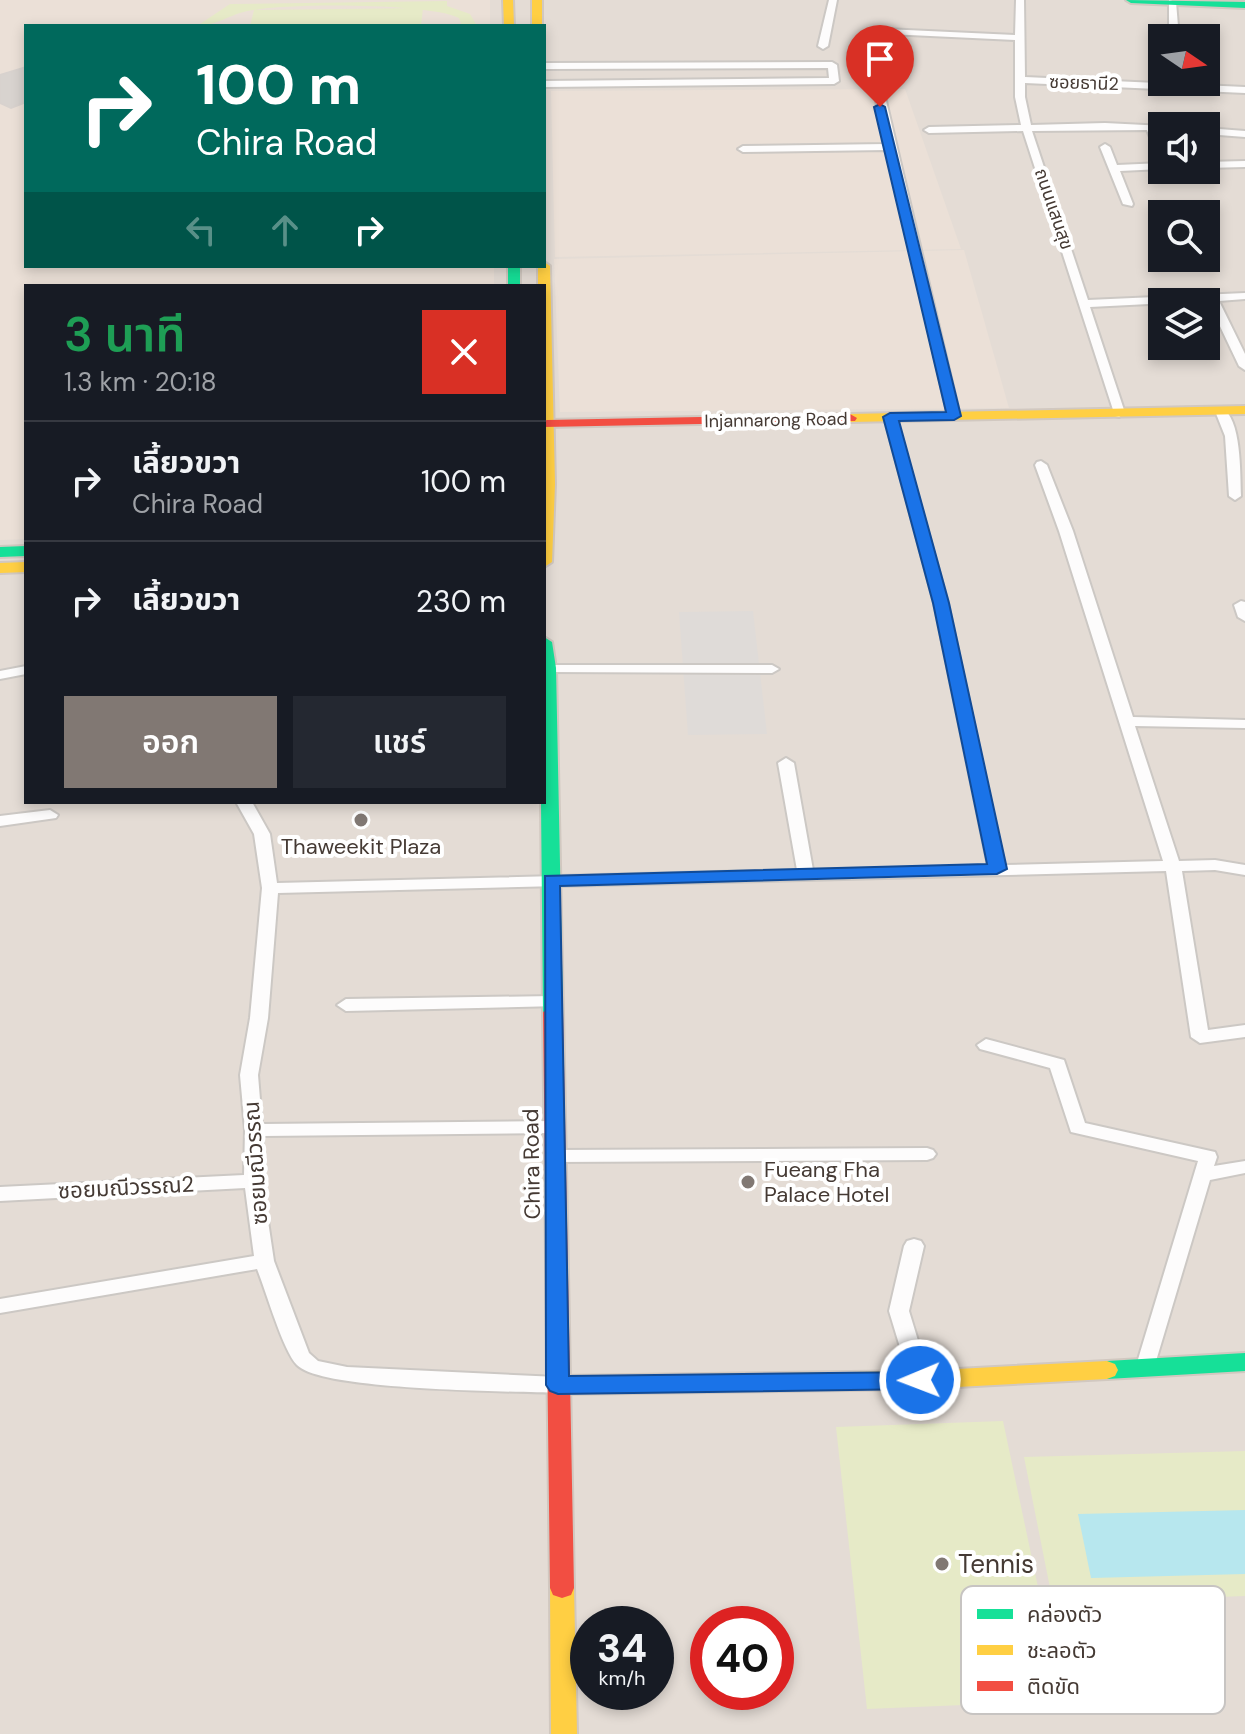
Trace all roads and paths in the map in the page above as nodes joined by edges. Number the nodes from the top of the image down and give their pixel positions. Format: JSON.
{"nodes":[{"id":1,"x":508,"y":0,"type":"edge"},
{"id":2,"x":537,"y":0,"type":"edge"},
{"id":3,"x":833,"y":0,"type":"edge"},
{"id":4,"x":1020,"y":0,"type":"edge"},
{"id":5,"x":1131,"y":0,"type":"edge"},
{"id":6,"x":1172,"y":2,"type":"junction"},
{"id":7,"x":1245,"y":5,"type":"edge"},
{"id":8,"x":509,"y":24,"type":"edge"},
{"id":9,"x":537,"y":24,"type":"edge"},
{"id":10,"x":1173,"y":24,"type":"edge"},
{"id":11,"x":888,"y":31,"type":"dead end"},
{"id":12,"x":1022,"y":38,"type":"junction"},
{"id":13,"x":823,"y":46,"type":"dead end"},
{"id":14,"x":867,"y":60,"type":"dead end"},
{"id":15,"x":738,"y":65,"type":"junction"},
{"id":16,"x":546,"y":66,"type":"edge"},
{"id":17,"x":646,"y":66,"type":"junction"},
{"id":18,"x":1020,"y":80,"type":"junction"},
{"id":19,"x":740,"y":82,"type":"junction"},
{"id":20,"x":649,"y":83,"type":"junction"},
{"id":21,"x":1148,"y":83,"type":"edge"},
{"id":22,"x":546,"y":84,"type":"edge"},
{"id":23,"x":1220,"y":88,"type":"edge"},
{"id":24,"x":1245,"y":90,"type":"edge"},
{"id":25,"x":1148,"y":128,"type":"edge"},
{"id":26,"x":1027,"y":129,"type":"junction"},
{"id":27,"x":929,"y":130,"type":"dead end"},
{"id":28,"x":1220,"y":132,"type":"edge"},
{"id":29,"x":1245,"y":134,"type":"edge"},
{"id":30,"x":890,"y":147,"type":"junction"},
{"id":31,"x":1105,"y":147,"type":"dead end"},
{"id":32,"x":743,"y":149,"type":"dead end"},
{"id":33,"x":1245,"y":164,"type":"edge"},
{"id":34,"x":1220,"y":165,"type":"edge"},
{"id":35,"x":1148,"y":167,"type":"edge"},
{"id":36,"x":1113,"y":168,"type":"junction"},
{"id":37,"x":1128,"y":204,"type":"dead end"},
{"id":38,"x":1245,"y":296,"type":"edge"},
{"id":39,"x":1220,"y":297,"type":"edge"},
{"id":40,"x":1148,"y":301,"type":"edge"},
{"id":41,"x":1086,"y":304,"type":"junction"},
{"id":42,"x":1220,"y":314,"type":"edge"},
{"id":43,"x":1245,"y":366,"type":"edge"},
{"id":44,"x":546,"y":371,"type":"edge"},
{"id":45,"x":1245,"y":410,"type":"edge"},
{"id":46,"x":1221,"y":411,"type":"junction"},
{"id":47,"x":1119,"y":413,"type":"junction"},
{"id":48,"x":954,"y":416,"type":"junction"},
{"id":49,"x":890,"y":417,"type":"junction"},
{"id":50,"x":547,"y":424,"type":"junction"},
{"id":51,"x":1041,"y":465,"type":"dead end"},
{"id":52,"x":546,"y":488,"type":"edge"},
{"id":53,"x":1235,"y":496,"type":"dead end"},
{"id":54,"x":24,"y":551,"type":"edge"},
{"id":55,"x":0,"y":552,"type":"edge"},
{"id":56,"x":24,"y":567,"type":"edge"},
{"id":57,"x":0,"y":568,"type":"edge"},
{"id":58,"x":546,"y":655,"type":"edge"},
{"id":59,"x":548,"y":668,"type":"junction"},
{"id":60,"x":772,"y":669,"type":"dead end"},
{"id":61,"x":24,"y":670,"type":"edge"},
{"id":62,"x":0,"y":675,"type":"edge"},
{"id":63,"x":1126,"y":721,"type":"junction"},
{"id":64,"x":1245,"y":724,"type":"edge"},
{"id":65,"x":786,"y":763,"type":"dead end"},
{"id":66,"x":245,"y":804,"type":"edge"},
{"id":67,"x":50,"y":815,"type":"dead end"},
{"id":68,"x":0,"y":821,"type":"edge"},
{"id":69,"x":1173,"y":867,"type":"junction"},
{"id":70,"x":997,"y":869,"type":"junction"},
{"id":71,"x":1245,"y":870,"type":"edge"},
{"id":72,"x":806,"y":875,"type":"junction"},
{"id":73,"x":551,"y":880,"type":"junction"},
{"id":74,"x":270,"y":888,"type":"junction"},
{"id":75,"x":553,"y":1002,"type":"junction"},
{"id":76,"x":346,"y":1005,"type":"dead end"},
{"id":77,"x":1245,"y":1031,"type":"edge"},
{"id":78,"x":986,"y":1045,"type":"dead end"},
{"id":79,"x":555,"y":1127,"type":"junction"},
{"id":80,"x":254,"y":1130,"type":"junction"},
{"id":81,"x":927,"y":1154,"type":"dead end"},
{"id":82,"x":555,"y":1156,"type":"junction"},
{"id":83,"x":1245,"y":1167,"type":"edge"},
{"id":84,"x":1203,"y":1175,"type":"junction"},
{"id":85,"x":253,"y":1181,"type":"junction"},
{"id":86,"x":0,"y":1194,"type":"edge"},
{"id":87,"x":914,"y":1246,"type":"dead end"},
{"id":88,"x":264,"y":1261,"type":"junction"},
{"id":89,"x":0,"y":1306,"type":"edge"},
{"id":90,"x":1245,"y":1362,"type":"edge"},
{"id":91,"x":1146,"y":1366,"type":"junction"},
{"id":92,"x":920,"y":1380,"type":"junction"},
{"id":93,"x":558,"y":1385,"type":"junction"},
{"id":94,"x":564,"y":1734,"type":"edge"}],
"edges":[{"from":1,"to":8,"type":"main road"},
{"from":2,"to":9,"type":"main road"},
{"from":3,"to":13,"type":"street"},
{"from":4,"to":12,"type":"street","name":"ถนนแสนสุข"},
{"from":5,"to":6,"type":"main road"},
{"from":6,"to":7,"type":"main road"},
{"from":6,"to":10,"type":"street"},
{"from":11,"to":12,"type":"street"},
{"from":12,"to":18,"type":"street","name":"ถนนแสนสุข"},
{"from":14,"to":30,"type":"street"},
{"from":15,"to":17,"type":"street"},
{"from":15,"to":19,"type":"street"},
{"from":15,"to":19,"type":"street"},
{"from":16,"to":17,"type":"street"},
{"from":17,"to":20,"type":"street"},
{"from":18,"to":21,"type":"street","name":"ซอยธานี2"},
{"from":18,"to":26,"type":"street","name":"ถนนแสนสุข"},
{"from":19,"to":20,"type":"street"},
{"from":20,"to":22,"type":"street"},
{"from":23,"to":24,"type":"street","name":"ซอยธานี2"},
{"from":25,"to":26,"type":"street"},
{"from":26,"to":27,"type":"street"},
{"from":26,"to":41,"type":"street","name":"ถนนแสนสุข"},
{"from":28,"to":29,"type":"street"},
{"from":30,"to":32,"type":"street"},
{"from":30,"to":48,"type":"street"},
{"from":31,"to":36,"type":"street"},
{"from":33,"to":34,"type":"street"},
{"from":35,"to":36,"type":"street"},
{"from":36,"to":37,"type":"street"},
{"from":38,"to":39,"type":"street"},
{"from":40,"to":41,"type":"street"},
{"from":41,"to":47,"type":"street","name":"ถนนแสนสุข"},
{"from":42,"to":43,"type":"street"},
{"from":44,"to":50,"type":"main road"},
{"from":45,"to":46,"type":"main road","name":"Injannarong Road"},
{"from":46,"to":47,"type":"main road","name":"Injannarong Road"},
{"from":46,"to":53,"type":"street"},
{"from":47,"to":48,"type":"main road","name":"Injannarong Road"},
{"from":48,"to":49,"type":"main road","name":"Injannarong Road"},
{"from":49,"to":50,"type":"main road","name":"Injannarong Road"},
{"from":49,"to":70,"type":"street"},
{"from":50,"to":52,"type":"main road"},
{"from":51,"to":63,"type":"street"},
{"from":54,"to":55,"type":"main road"},
{"from":56,"to":57,"type":"main road"},
{"from":58,"to":59,"type":"main road","name":"Chira Road"},
{"from":59,"to":60,"type":"street"},
{"from":59,"to":73,"type":"main road","name":"Chira Road"},
{"from":61,"to":62,"type":"street"},
{"from":63,"to":64,"type":"street"},
{"from":63,"to":69,"type":"street"},
{"from":65,"to":72,"type":"street"},
{"from":66,"to":74,"type":"street","name":"ซอยมณีวรรณ"},
{"from":67,"to":68,"type":"street"},
{"from":69,"to":70,"type":"street"},
{"from":69,"to":71,"type":"street"},
{"from":69,"to":77,"type":"street"},
{"from":70,"to":72,"type":"street"},
{"from":72,"to":73,"type":"street"},
{"from":73,"to":74,"type":"street"},
{"from":73,"to":75,"type":"main road","name":"Chira Road"},
{"from":74,"to":80,"type":"street","name":"ซอยมณีวรรณ"},
{"from":75,"to":76,"type":"street"},
{"from":75,"to":79,"type":"main road","name":"Chira Road"},
{"from":78,"to":84,"type":"street"},
{"from":79,"to":80,"type":"street"},
{"from":79,"to":82,"type":"main road","name":"Chira Road"},
{"from":80,"to":85,"type":"street","name":"ซอยมณีวรรณ"},
{"from":81,"to":82,"type":"street"},
{"from":82,"to":93,"type":"main road","name":"Chira Road"},
{"from":83,"to":84,"type":"street"},
{"from":84,"to":91,"type":"street"},
{"from":85,"to":86,"type":"street","name":"ซอยมณีวรรณ2"},
{"from":85,"to":88,"type":"street","name":"ซอยมณีวรรณ"},
{"from":87,"to":92,"type":"street"},
{"from":88,"to":89,"type":"street"},
{"from":88,"to":93,"type":"street","name":"ซอยมณีวรรณ"},
{"from":90,"to":91,"type":"main road"},
{"from":91,"to":92,"type":"main road"},
{"from":92,"to":93,"type":"main road"},
{"from":93,"to":94,"type":"main road","name":"Chira Road"}]}
